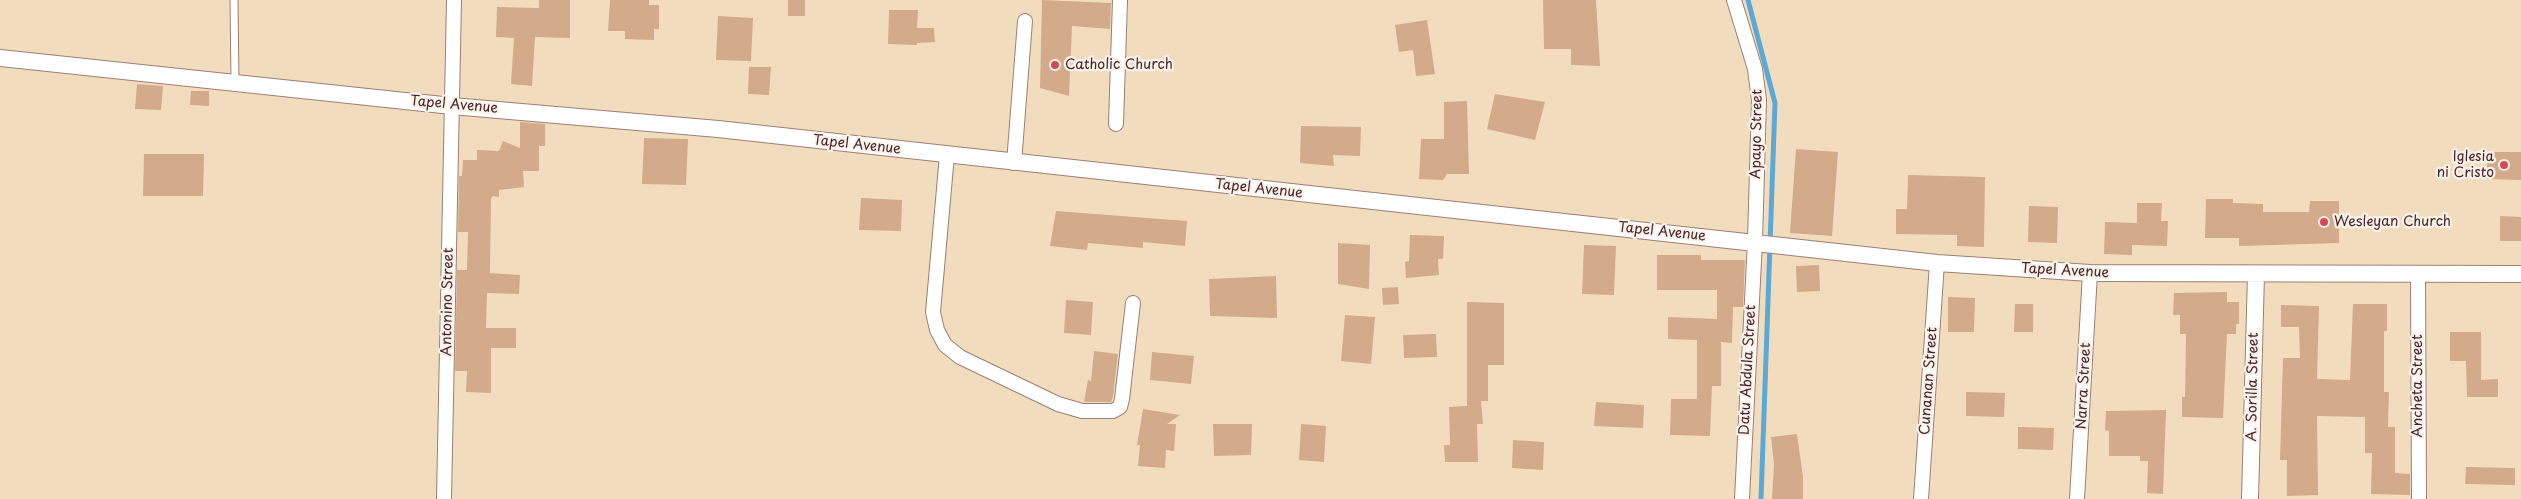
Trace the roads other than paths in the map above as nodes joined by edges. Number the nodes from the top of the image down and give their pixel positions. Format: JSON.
{"nodes":[{"id":1,"x":234,"y":0,"type":"edge"},
{"id":2,"x":454,"y":0,"type":"edge"},
{"id":3,"x":1120,"y":0,"type":"edge"},
{"id":4,"x":1734,"y":0,"type":"edge"},
{"id":5,"x":1026,"y":21,"type":"dead end"},
{"id":6,"x":0,"y":58,"type":"edge"},
{"id":7,"x":234,"y":83,"type":"junction"},
{"id":8,"x":452,"y":106,"type":"junction"},
{"id":9,"x":1116,"y":124,"type":"dead end"},
{"id":10,"x":947,"y":155,"type":"junction"},
{"id":11,"x":1014,"y":162,"type":"junction"},
{"id":12,"x":1755,"y":241,"type":"junction"},
{"id":13,"x":1937,"y":263,"type":"junction"},
{"id":14,"x":2090,"y":273,"type":"junction"},
{"id":15,"x":2418,"y":273,"type":"junction"},
{"id":16,"x":2256,"y":274,"type":"junction"},
{"id":17,"x":2521,"y":274,"type":"edge"},
{"id":18,"x":1133,"y":303,"type":"dead end"},
{"id":19,"x":444,"y":499,"type":"edge"},
{"id":20,"x":1742,"y":499,"type":"edge"},
{"id":21,"x":1921,"y":499,"type":"edge"},
{"id":22,"x":2077,"y":499,"type":"edge"},
{"id":23,"x":2250,"y":499,"type":"edge"},
{"id":24,"x":2419,"y":499,"type":"edge"}],
"edges":[{"from":1,"to":7,"type":"lane"},
{"from":2,"to":8,"type":"street","name":"Antonino Street"},
{"from":3,"to":9,"type":"street"},
{"from":4,"to":12,"type":"street","name":"Apayo Street"},
{"from":5,"to":11,"type":"street"},
{"from":6,"to":7,"type":"street","name":"Tapel Avenue"},
{"from":7,"to":8,"type":"street","name":"Tapel Avenue"},
{"from":8,"to":10,"type":"street","name":"Tapel Avenue"},
{"from":8,"to":19,"type":"street","name":"Antonino Street"},
{"from":10,"to":11,"type":"street","name":"Tapel Avenue"},
{"from":10,"to":18,"type":"street"},
{"from":11,"to":12,"type":"street","name":"Tapel Avenue"},
{"from":12,"to":13,"type":"street","name":"Tapel Avenue"},
{"from":12,"to":20,"type":"street","name":"Datu Abdula Street"},
{"from":13,"to":14,"type":"street","name":"Tapel Avenue"},
{"from":13,"to":21,"type":"street","name":"Cunanan Street"},
{"from":14,"to":16,"type":"street","name":"Tapel Avenue"},
{"from":14,"to":22,"type":"street","name":"Narra Street"},
{"from":15,"to":16,"type":"street","name":"Tapel Avenue"},
{"from":15,"to":17,"type":"street","name":"Tapel Avenue"},
{"from":15,"to":24,"type":"street","name":"Ancheta Street"},
{"from":16,"to":23,"type":"street","name":"A. Sorilla Street"}]}
